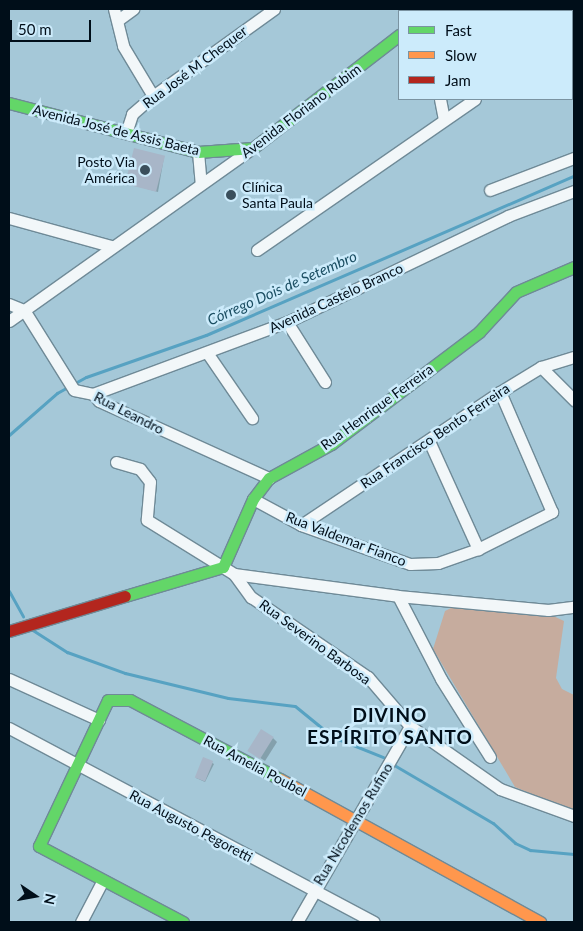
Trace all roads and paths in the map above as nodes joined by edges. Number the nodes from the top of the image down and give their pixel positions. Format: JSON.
{"nodes":[{"id":1,"x":133,"y":9,"type":"edge"},
{"id":2,"x":274,"y":9,"type":"edge"},
{"id":3,"x":435,"y":9,"type":"edge"},
{"id":4,"x":432,"y":10,"type":"edge"},
{"id":5,"x":116,"y":14,"type":"edge"},
{"id":6,"x":398,"y":37,"type":"edge"},
{"id":7,"x":153,"y":96,"type":"junction"},
{"id":8,"x":440,"y":100,"type":"edge"},
{"id":9,"x":473,"y":100,"type":"edge"},
{"id":10,"x":9,"y":102,"type":"edge"},
{"id":11,"x":444,"y":119,"type":"junction"},
{"id":12,"x":126,"y":134,"type":"junction"},
{"id":13,"x":253,"y":148,"type":"junction"},
{"id":14,"x":198,"y":152,"type":"junction"},
{"id":15,"x":574,"y":158,"type":"edge"},
{"id":16,"x":201,"y":184,"type":"junction"},
{"id":17,"x":490,"y":190,"type":"dead end"},
{"id":18,"x":574,"y":191,"type":"edge"},
{"id":19,"x":9,"y":218,"type":"edge"},
{"id":20,"x":111,"y":246,"type":"junction"},
{"id":21,"x":257,"y":250,"type":"dead end"},
{"id":22,"x":574,"y":266,"type":"edge"},
{"id":23,"x":9,"y":304,"type":"edge"},
{"id":24,"x":24,"y":310,"type":"junction"},
{"id":25,"x":9,"y":321,"type":"edge"},
{"id":26,"x":287,"y":322,"type":"junction"},
{"id":27,"x":208,"y":354,"type":"junction"},
{"id":28,"x":574,"y":357,"type":"edge"},
{"id":29,"x":541,"y":366,"type":"junction"},
{"id":30,"x":325,"y":382,"type":"dead end"},
{"id":31,"x":500,"y":392,"type":"junction"},
{"id":32,"x":93,"y":394,"type":"junction"},
{"id":33,"x":574,"y":400,"type":"edge"},
{"id":34,"x":252,"y":418,"type":"dead end"},
{"id":35,"x":428,"y":441,"type":"junction"},
{"id":36,"x":116,"y":462,"type":"dead end"},
{"id":37,"x":269,"y":478,"type":"junction"},
{"id":38,"x":253,"y":499,"type":"junction"},
{"id":39,"x":302,"y":525,"type":"junction"},
{"id":40,"x":478,"y":549,"type":"junction"},
{"id":41,"x":223,"y":567,"type":"junction"},
{"id":42,"x":234,"y":574,"type":"junction"},
{"id":43,"x":398,"y":596,"type":"junction"},
{"id":44,"x":574,"y":607,"type":"edge"},
{"id":45,"x":9,"y":631,"type":"edge"},
{"id":46,"x":9,"y":679,"type":"edge"},
{"id":47,"x":99,"y":720,"type":"junction"},
{"id":48,"x":410,"y":726,"type":"junction"},
{"id":49,"x":9,"y":728,"type":"edge"},
{"id":50,"x":490,"y":757,"type":"dead end"},
{"id":51,"x":77,"y":766,"type":"junction"},
{"id":52,"x":574,"y":816,"type":"edge"},
{"id":53,"x":356,"y":819,"type":"junction"},
{"id":54,"x":103,"y":880,"type":"junction"},
{"id":55,"x":313,"y":891,"type":"junction"},
{"id":56,"x":81,"y":922,"type":"edge"},
{"id":57,"x":183,"y":922,"type":"edge"},
{"id":58,"x":297,"y":922,"type":"edge"},
{"id":59,"x":374,"y":922,"type":"edge"},
{"id":60,"x":540,"y":922,"type":"edge"}],
"edges":[{"from":1,"to":5,"type":"street"},
{"from":2,"to":7,"type":"street","name":"Rua José M Chequer"},
{"from":3,"to":4,"type":"street"},
{"from":5,"to":7,"type":"street"},
{"from":6,"to":13,"type":"street","name":"Avenida Floriano Rubim"},
{"from":7,"to":12,"type":"street","name":"Rua José M Chequer"},
{"from":8,"to":11,"type":"street"},
{"from":9,"to":11,"type":"street"},
{"from":10,"to":12,"type":"street","name":"Avenida José de Assis Baeta"},
{"from":11,"to":21,"type":"street"},
{"from":12,"to":14,"type":"street","name":"Avenida José de Assis Baeta"},
{"from":13,"to":14,"type":"street","name":"Avenida José de Assis Baeta"},
{"from":13,"to":16,"type":"street","name":"Avenida Floriano Rubim"},
{"from":14,"to":16,"type":"street"},
{"from":15,"to":17,"type":"street"},
{"from":16,"to":20,"type":"street","name":"Avenida Floriano Rubim"},
{"from":18,"to":26,"type":"street","name":"Avenida Castelo Branco"},
{"from":19,"to":20,"type":"street"},
{"from":20,"to":24,"type":"street","name":"Avenida Floriano Rubim"},
{"from":22,"to":37,"type":"street","name":"Rua Henrique Ferreira"},
{"from":23,"to":24,"type":"street"},
{"from":24,"to":25,"type":"street","name":"Avenida Floriano Rubim"},
{"from":24,"to":32,"type":"street","name":"Rua Leandro"},
{"from":26,"to":27,"type":"street","name":"Avenida Castelo Branco"},
{"from":26,"to":30,"type":"street"},
{"from":27,"to":32,"type":"street","name":"Avenida Castelo Branco"},
{"from":27,"to":34,"type":"street"},
{"from":28,"to":29,"type":"street","name":"Rua Francisco Bento Ferreira"},
{"from":29,"to":31,"type":"street","name":"Rua Francisco Bento Ferreira"},
{"from":29,"to":33,"type":"street"},
{"from":31,"to":35,"type":"street","name":"Rua Francisco Bento Ferreira"},
{"from":31,"to":40,"type":"street","name":"Rua Valdemar Fianco"},
{"from":32,"to":37,"type":"street","name":"Rua Leandro"},
{"from":35,"to":39,"type":"street","name":"Rua Francisco Bento Ferreira"},
{"from":35,"to":40,"type":"street"},
{"from":36,"to":41,"type":"street"},
{"from":37,"to":38,"type":"street","name":"Rua Henrique Ferreira"},
{"from":38,"to":39,"type":"street","name":"Rua Valdemar Fianco"},
{"from":38,"to":41,"type":"street","name":"Rua Henrique Ferreira"},
{"from":39,"to":40,"type":"street","name":"Rua Valdemar Fianco"},
{"from":41,"to":42,"type":"street"},
{"from":41,"to":45,"type":"street"},
{"from":42,"to":43,"type":"street"},
{"from":42,"to":48,"type":"street","name":"Rua Severino Barbosa"},
{"from":43,"to":44,"type":"street"},
{"from":43,"to":50,"type":"street"},
{"from":46,"to":47,"type":"street"},
{"from":47,"to":51,"type":"street","name":"Rua Amelia Poubel"},
{"from":47,"to":53,"type":"street","name":"Rua Amelia Poubel"},
{"from":48,"to":52,"type":"street","name":"Rua Severino Barbosa"},
{"from":48,"to":53,"type":"street","name":"Rua Nicodemos Rufino"},
{"from":49,"to":51,"type":"street","name":"Rua Augusto Pegoretti"},
{"from":51,"to":54,"type":"street","name":"Rua Amelia Poubel"},
{"from":51,"to":55,"type":"street","name":"Rua Augusto Pegoretti"},
{"from":53,"to":55,"type":"street","name":"Rua Nicodemos Rufino"},
{"from":53,"to":60,"type":"street","name":"Rua Amelia Poubel"},
{"from":54,"to":56,"type":"street"},
{"from":54,"to":57,"type":"street"},
{"from":55,"to":58,"type":"street","name":"Rua Nicodemos Rufino"},
{"from":55,"to":59,"type":"street","name":"Rua Augusto Pegoretti"}]}
